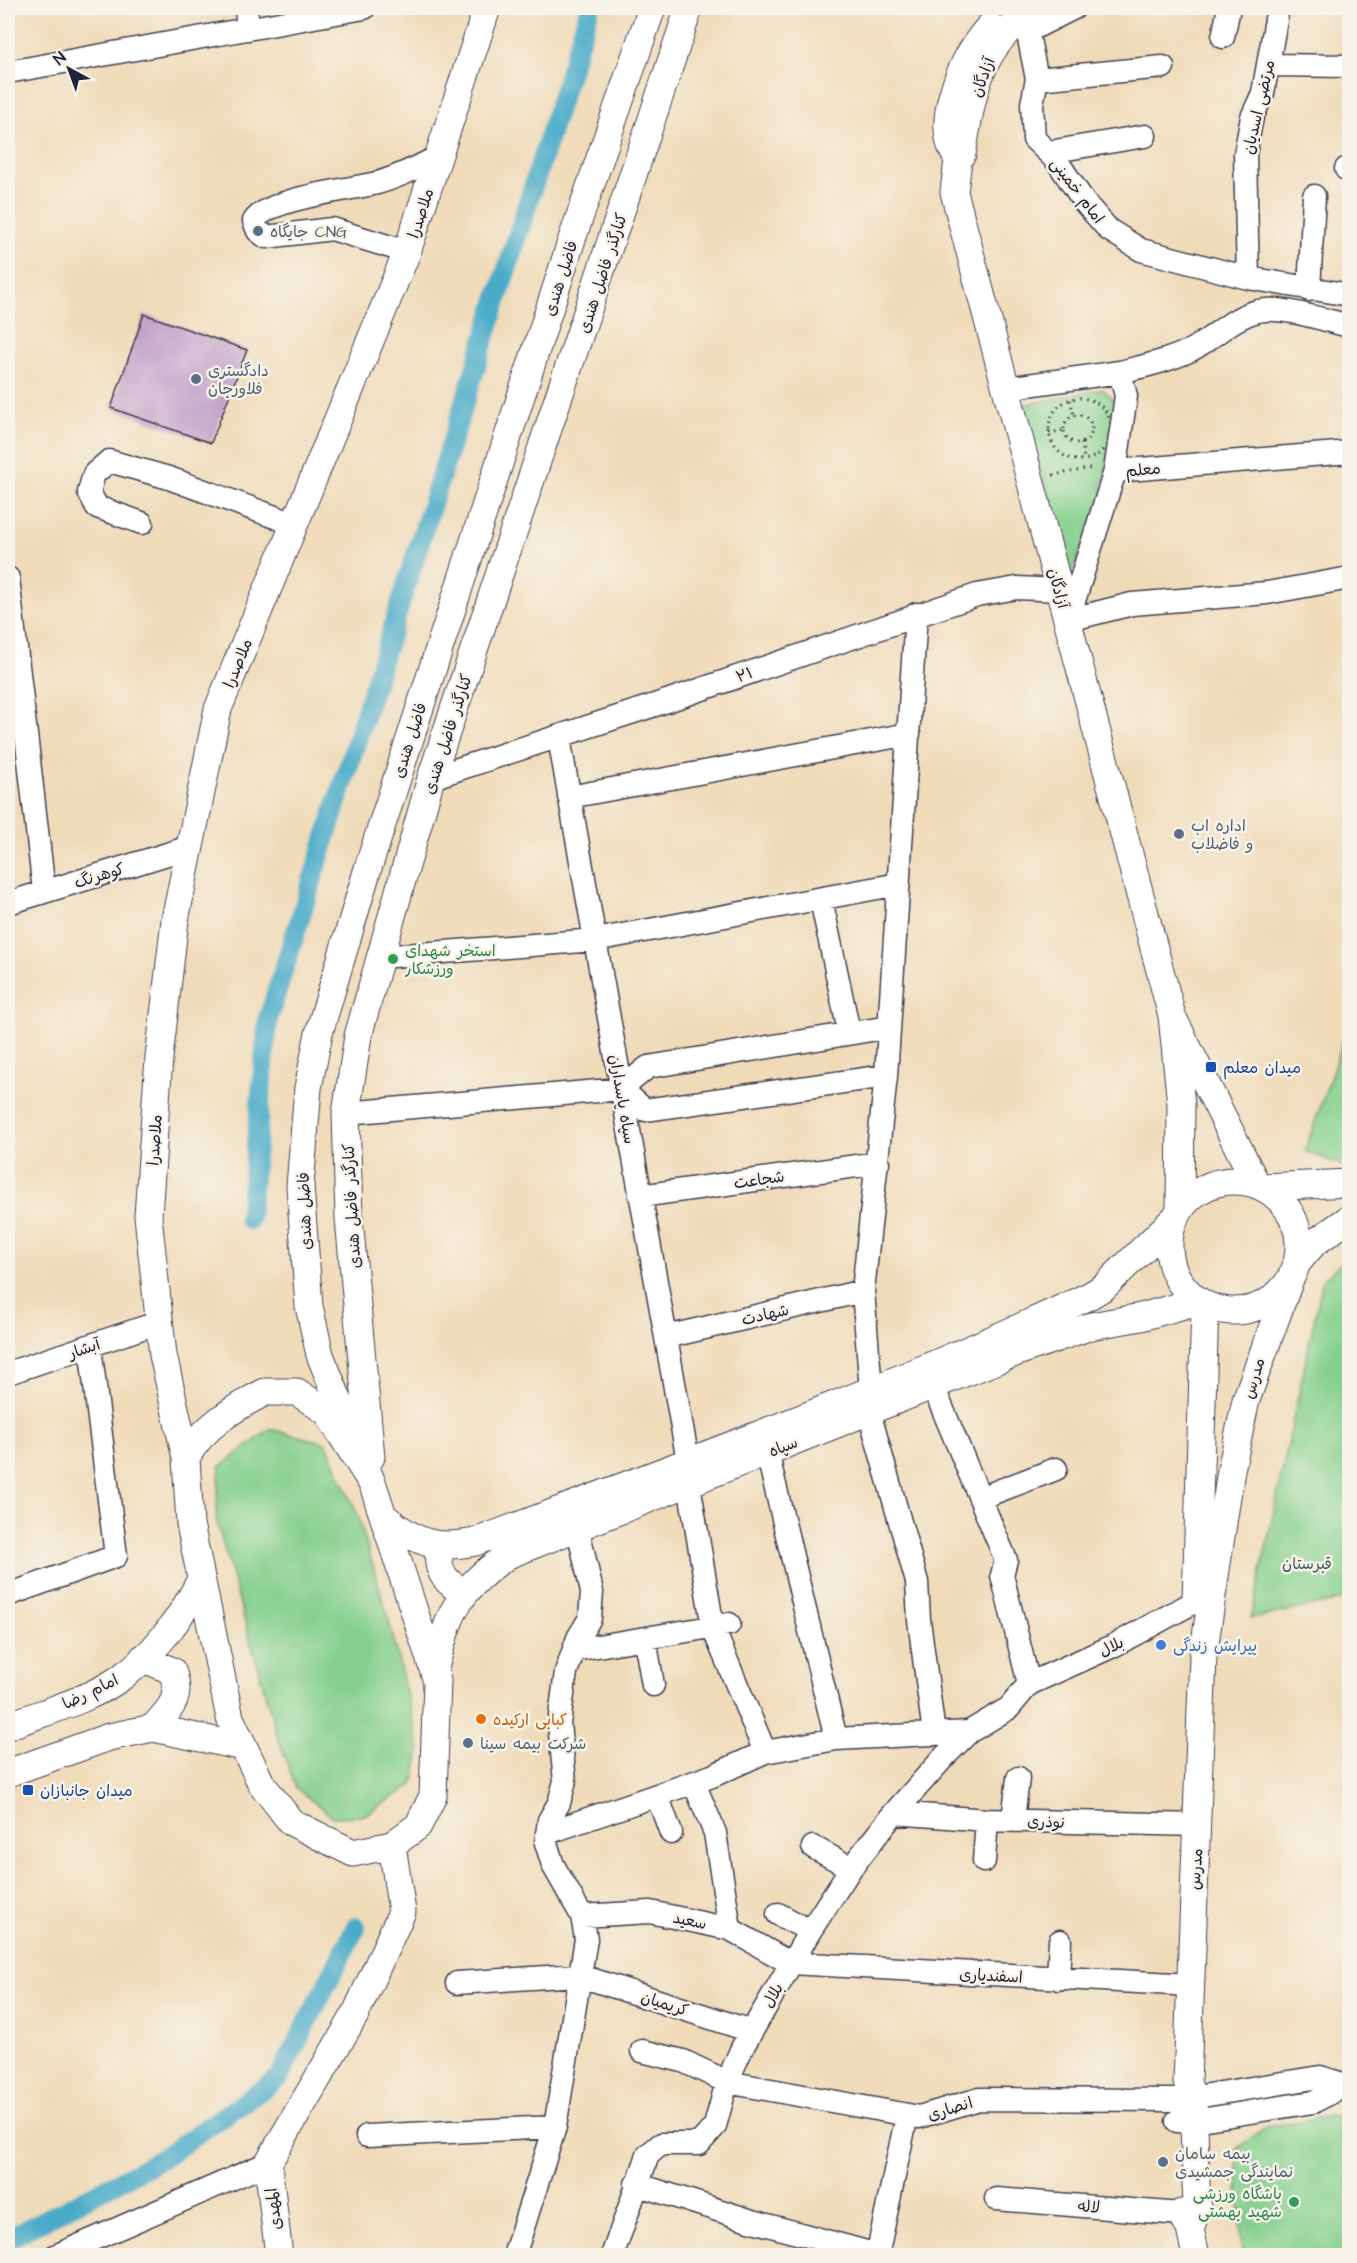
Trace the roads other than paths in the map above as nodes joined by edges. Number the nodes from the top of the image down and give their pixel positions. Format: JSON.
{"nodes":[{"id":1,"x":364,"y":8,"type":"edge"},
{"id":2,"x":487,"y":8,"type":"edge"},
{"id":3,"x":652,"y":8,"type":"edge"},
{"id":4,"x":689,"y":8,"type":"edge"},
{"id":5,"x":1074,"y":8,"type":"edge"},
{"id":6,"x":1229,"y":8,"type":"edge"},
{"id":7,"x":1278,"y":8,"type":"edge"},
{"id":8,"x":1023,"y":15,"type":"edge"},
{"id":9,"x":247,"y":18,"type":"edge"},
{"id":10,"x":1223,"y":37,"type":"dead end"},
{"id":11,"x":1268,"y":65,"type":"junction"},
{"id":12,"x":1350,"y":66,"type":"edge"},
{"id":13,"x":1163,"y":68,"type":"dead end"},
{"id":14,"x":8,"y":72,"type":"edge"},
{"id":15,"x":1036,"y":79,"type":"junction"},
{"id":16,"x":1145,"y":136,"type":"dead end"},
{"id":17,"x":1049,"y":152,"type":"junction"},
{"id":18,"x":438,"y":158,"type":"junction"},
{"id":19,"x":1314,"y":196,"type":"dead end"},
{"id":20,"x":407,"y":252,"type":"junction"},
{"id":21,"x":1248,"y":278,"type":"junction"},
{"id":22,"x":1309,"y":290,"type":"junction"},
{"id":23,"x":1350,"y":295,"type":"edge"},
{"id":24,"x":1350,"y":326,"type":"edge"},
{"id":25,"x":1120,"y":372,"type":"junction"},
{"id":26,"x":1006,"y":388,"type":"junction"},
{"id":27,"x":1350,"y":452,"type":"edge"},
{"id":28,"x":1115,"y":471,"type":"junction"},
{"id":29,"x":142,"y":523,"type":"dead end"},
{"id":30,"x":294,"y":524,"type":"junction"},
{"id":31,"x":8,"y":578,"type":"edge"},
{"id":32,"x":1350,"y":578,"type":"edge"},
{"id":33,"x":1059,"y":590,"type":"junction"},
{"id":34,"x":916,"y":614,"type":"junction"},
{"id":35,"x":1068,"y":620,"type":"junction"},
{"id":36,"x":909,"y":734,"type":"junction"},
{"id":37,"x":559,"y":738,"type":"junction"},
{"id":38,"x":431,"y":778,"type":"junction"},
{"id":39,"x":569,"y":796,"type":"junction"},
{"id":40,"x":190,"y":847,"type":"junction"},
{"id":41,"x":899,"y":884,"type":"junction"},
{"id":42,"x":44,"y":891,"type":"junction"},
{"id":43,"x":821,"y":899,"type":"junction"},
{"id":44,"x":8,"y":903,"type":"edge"},
{"id":45,"x":595,"y":940,"type":"junction"},
{"id":46,"x":380,"y":957,"type":"junction"},
{"id":47,"x":1172,"y":1016,"type":"junction"},
{"id":48,"x":889,"y":1027,"type":"junction"},
{"id":49,"x":849,"y":1032,"type":"junction"},
{"id":50,"x":886,"y":1076,"type":"junction"},
{"id":51,"x":621,"y":1089,"type":"junction"},
{"id":52,"x":346,"y":1113,"type":"junction"},
{"id":53,"x":878,"y":1162,"type":"junction"},
{"id":54,"x":1350,"y":1183,"type":"edge"},
{"id":55,"x":1260,"y":1186,"type":"junction"},
{"id":56,"x":640,"y":1196,"type":"junction"},
{"id":57,"x":1177,"y":1214,"type":"junction"},
{"id":58,"x":1350,"y":1218,"type":"edge"},
{"id":59,"x":1293,"y":1272,"type":"junction"},
{"id":60,"x":863,"y":1291,"type":"junction"},
{"id":61,"x":1202,"y":1304,"type":"junction"},
{"id":62,"x":160,"y":1322,"type":"junction"},
{"id":63,"x":666,"y":1336,"type":"junction"},
{"id":64,"x":90,"y":1346,"type":"junction"},
{"id":65,"x":8,"y":1373,"type":"edge"},
{"id":66,"x":933,"y":1386,"type":"junction"},
{"id":67,"x":870,"y":1401,"type":"junction"},
{"id":68,"x":767,"y":1452,"type":"junction"},
{"id":69,"x":186,"y":1458,"type":"junction"},
{"id":70,"x":1056,"y":1469,"type":"dead end"},
{"id":71,"x":688,"y":1473,"type":"junction"},
{"id":72,"x":373,"y":1485,"type":"junction"},
{"id":73,"x":980,"y":1498,"type":"junction"},
{"id":74,"x":385,"y":1517,"type":"junction"},
{"id":75,"x":578,"y":1528,"type":"junction"},
{"id":76,"x":442,"y":1545,"type":"junction"},
{"id":77,"x":201,"y":1580,"type":"junction"},
{"id":78,"x":466,"y":1591,"type":"junction"},
{"id":79,"x":8,"y":1595,"type":"edge"},
{"id":80,"x":1196,"y":1601,"type":"junction"},
{"id":81,"x":721,"y":1626,"type":"junction"},
{"id":82,"x":645,"y":1639,"type":"junction"},
{"id":83,"x":574,"y":1650,"type":"junction"},
{"id":84,"x":1203,"y":1656,"type":"junction"},
{"id":85,"x":143,"y":1658,"type":"junction"},
{"id":86,"x":434,"y":1672,"type":"junction"},
{"id":87,"x":1029,"y":1684,"type":"junction"},
{"id":88,"x":653,"y":1685,"type":"dead end"},
{"id":89,"x":8,"y":1726,"type":"edge"},
{"id":90,"x":153,"y":1728,"type":"junction"},
{"id":91,"x":969,"y":1731,"type":"junction"},
{"id":92,"x":934,"y":1734,"type":"junction"},
{"id":93,"x":836,"y":1738,"type":"junction"},
{"id":94,"x":244,"y":1747,"type":"junction"},
{"id":95,"x":765,"y":1752,"type":"junction"},
{"id":96,"x":8,"y":1773,"type":"edge"},
{"id":97,"x":1018,"y":1778,"type":"dead end"},
{"id":98,"x":694,"y":1783,"type":"junction"},
{"id":99,"x":657,"y":1795,"type":"junction"},
{"id":100,"x":894,"y":1813,"type":"junction"},
{"id":101,"x":987,"y":1820,"type":"junction"},
{"id":102,"x":1013,"y":1820,"type":"junction"},
{"id":103,"x":1198,"y":1826,"type":"junction"},
{"id":104,"x":547,"y":1833,"type":"junction"},
{"id":105,"x":671,"y":1833,"type":"dead end"},
{"id":106,"x":392,"y":1845,"type":"junction"},
{"id":107,"x":813,"y":1847,"type":"dead end"},
{"id":108,"x":984,"y":1861,"type":"dead end"},
{"id":109,"x":851,"y":1868,"type":"junction"},
{"id":110,"x":778,"y":1914,"type":"dead end"},
{"id":111,"x":582,"y":1916,"type":"junction"},
{"id":112,"x":730,"y":1929,"type":"junction"},
{"id":113,"x":810,"y":1931,"type":"junction"},
{"id":114,"x":1060,"y":1941,"type":"dead end"},
{"id":115,"x":790,"y":1963,"type":"junction"},
{"id":116,"x":578,"y":1975,"type":"junction"},
{"id":117,"x":1058,"y":1978,"type":"junction"},
{"id":118,"x":457,"y":1983,"type":"dead end"},
{"id":119,"x":1192,"y":1985,"type":"junction"},
{"id":120,"x":751,"y":2031,"type":"junction"},
{"id":121,"x":642,"y":2051,"type":"dead end"},
{"id":122,"x":727,"y":2082,"type":"junction"},
{"id":123,"x":1346,"y":2083,"type":"edge"},
{"id":124,"x":1185,"y":2105,"type":"junction"},
{"id":125,"x":907,"y":2115,"type":"junction"},
{"id":126,"x":555,"y":2127,"type":"junction"},
{"id":127,"x":367,"y":2136,"type":"dead end"},
{"id":128,"x":268,"y":2163,"type":"junction"},
{"id":129,"x":636,"y":2184,"type":"junction"},
{"id":130,"x":996,"y":2199,"type":"dead end"},
{"id":131,"x":1186,"y":2221,"type":"junction"},
{"id":132,"x":877,"y":2255,"type":"edge"},
{"id":133,"x":56,"y":2256,"type":"edge"},
{"id":134,"x":279,"y":2256,"type":"edge"},
{"id":135,"x":514,"y":2256,"type":"edge"},
{"id":136,"x":612,"y":2256,"type":"edge"},
{"id":137,"x":1196,"y":2256,"type":"edge"}],
"edges":[{"from":1,"to":9,"type":"street"},
{"from":2,"to":18,"type":"main road","name":"ملاصدرا"},
{"from":3,"to":72,"type":"main road","name":"فاضل هندی"},
{"from":4,"to":38,"type":"main road","name":"کنارگذر فاضل هندی"},
{"from":5,"to":8,"type":"street"},
{"from":6,"to":10,"type":"street"},
{"from":7,"to":11,"type":"street","name":"مرتضی اسدیان"},
{"from":8,"to":15,"type":"street","name":"امام خمینی"},
{"from":8,"to":26,"type":"main road","name":"آزادگان"},
{"from":9,"to":14,"type":"street"},
{"from":11,"to":12,"type":"street"},
{"from":11,"to":21,"type":"street","name":"مرتضی اسدیان"},
{"from":13,"to":15,"type":"street"},
{"from":15,"to":17,"type":"street","name":"امام خمینی"},
{"from":16,"to":17,"type":"street"},
{"from":17,"to":21,"type":"street","name":"امام خمینی"},
{"from":18,"to":20,"type":"main road","name":"ملاصدرا"},
{"from":18,"to":20,"type":"street"},
{"from":19,"to":22,"type":"street"},
{"from":20,"to":30,"type":"main road","name":"ملاصدرا"},
{"from":21,"to":22,"type":"street","name":"امام خمینی"},
{"from":22,"to":23,"type":"street","name":"امام خمینی"},
{"from":24,"to":25,"type":"street"},
{"from":25,"to":26,"type":"street"},
{"from":25,"to":28,"type":"street","name":"معلم"},
{"from":26,"to":33,"type":"main road","name":"آزادگان"},
{"from":27,"to":28,"type":"street","name":"معلم"},
{"from":28,"to":35,"type":"street"},
{"from":29,"to":30,"type":"street"},
{"from":30,"to":40,"type":"main road","name":"ملاصدرا"},
{"from":31,"to":42,"type":"street"},
{"from":32,"to":35,"type":"street"},
{"from":33,"to":34,"type":"street","name":"۲۱"},
{"from":33,"to":35,"type":"main road","name":"آزادگان"},
{"from":34,"to":36,"type":"street"},
{"from":34,"to":37,"type":"street","name":"۲۱"},
{"from":35,"to":47,"type":"main road","name":"آزادگان"},
{"from":36,"to":39,"type":"street"},
{"from":36,"to":41,"type":"street"},
{"from":37,"to":38,"type":"street","name":"۲۱"},
{"from":37,"to":39,"type":"street","name":"سپاه پاسداران"},
{"from":38,"to":46,"type":"main road","name":"کنارگذر فاضل هندی"},
{"from":39,"to":45,"type":"street","name":"سپاه پاسداران"},
{"from":40,"to":42,"type":"street","name":"کوهرنگ"},
{"from":40,"to":62,"type":"main road","name":"ملاصدرا"},
{"from":41,"to":43,"type":"street"},
{"from":41,"to":48,"type":"street"},
{"from":42,"to":44,"type":"street","name":"کوهرنگ"},
{"from":43,"to":45,"type":"street"},
{"from":43,"to":49,"type":"street"},
{"from":45,"to":46,"type":"street"},
{"from":45,"to":51,"type":"street","name":"سپاه پاسداران"},
{"from":46,"to":52,"type":"main road","name":"کنارگذر فاضل هندی"},
{"from":47,"to":55,"type":"main road"},
{"from":47,"to":57,"type":"main road"},
{"from":48,"to":49,"type":"street"},
{"from":48,"to":50,"type":"street"},
{"from":49,"to":51,"type":"street"},
{"from":50,"to":51,"type":"street"},
{"from":50,"to":53,"type":"street"},
{"from":51,"to":52,"type":"street"},
{"from":51,"to":56,"type":"street","name":"سپاه پاسداران"},
{"from":52,"to":72,"type":"main road","name":"کنارگذر فاضل هندی"},
{"from":53,"to":56,"type":"street","name":"شجاعت"},
{"from":53,"to":60,"type":"street"},
{"from":54,"to":55,"type":"main road"},
{"from":55,"to":57,"type":"main road"},
{"from":55,"to":59,"type":"main road"},
{"from":56,"to":63,"type":"street","name":"سپاه پاسداران"},
{"from":57,"to":61,"type":"main road"},
{"from":57,"to":67,"type":"main road","name":"سپاه"},
{"from":58,"to":59,"type":"main road"},
{"from":59,"to":61,"type":"main road"},
{"from":59,"to":84,"type":"main road","name":"مدرس"},
{"from":60,"to":63,"type":"street","name":"شهادت"},
{"from":60,"to":67,"type":"street"},
{"from":61,"to":66,"type":"main road","name":"سپاه"},
{"from":61,"to":80,"type":"main road","name":"مدرس"},
{"from":62,"to":64,"type":"street","name":"آبشار"},
{"from":62,"to":69,"type":"main road","name":"ملاصدرا"},
{"from":63,"to":71,"type":"street","name":"سپاه پاسداران"},
{"from":64,"to":65,"type":"street","name":"آبشار"},
{"from":64,"to":79,"type":"street"},
{"from":66,"to":67,"type":"main road","name":"سپاه"},
{"from":66,"to":73,"type":"street"},
{"from":67,"to":68,"type":"main road","name":"سپاه"},
{"from":67,"to":71,"type":"main road","name":"سپاه"},
{"from":67,"to":92,"type":"street"},
{"from":68,"to":71,"type":"main road","name":"سپاه"},
{"from":68,"to":93,"type":"street"},
{"from":69,"to":72,"type":"main road"},
{"from":69,"to":77,"type":"main road"},
{"from":70,"to":73,"type":"street"},
{"from":71,"to":75,"type":"main road","name":"سپاه"},
{"from":71,"to":76,"type":"main road","name":"سپاه"},
{"from":71,"to":81,"type":"street","name":"سپاه پاسداران"},
{"from":72,"to":74,"type":"main road"},
{"from":73,"to":87,"type":"street"},
{"from":74,"to":76,"type":"main road","name":"سپاه"},
{"from":74,"to":86,"type":"main road"},
{"from":75,"to":78,"type":"main road","name":"سپاه"},
{"from":75,"to":83,"type":"street"},
{"from":76,"to":78,"type":"main road"},
{"from":77,"to":85,"type":"main road","name":"امام رضا"},
{"from":77,"to":94,"type":"main road"},
{"from":78,"to":86,"type":"main road","name":"سپاه"},
{"from":80,"to":84,"type":"main road","name":"مدرس"},
{"from":80,"to":87,"type":"street","name":"بلال"},
{"from":81,"to":82,"type":"street"},
{"from":81,"to":95,"type":"street","name":"سپاه پاسداران"},
{"from":82,"to":83,"type":"street"},
{"from":82,"to":88,"type":"street"},
{"from":83,"to":104,"type":"street"},
{"from":84,"to":103,"type":"main road","name":"مدرس"},
{"from":85,"to":89,"type":"main road","name":"امام رضا"},
{"from":85,"to":90,"type":"main road"},
{"from":86,"to":106,"type":"main road"},
{"from":87,"to":91,"type":"street","name":"بلال"},
{"from":90,"to":94,"type":"main road"},
{"from":90,"to":96,"type":"main road"},
{"from":91,"to":92,"type":"street","name":"بلال"},
{"from":91,"to":100,"type":"street","name":"بلال"},
{"from":92,"to":93,"type":"street","name":"بلال"},
{"from":93,"to":95,"type":"street","name":"بلال"},
{"from":94,"to":106,"type":"main road"},
{"from":95,"to":98,"type":"street","name":"بلال"},
{"from":97,"to":102,"type":"street"},
{"from":98,"to":99,"type":"street","name":"بلال"},
{"from":98,"to":112,"type":"street"},
{"from":99,"to":104,"type":"street","name":"بلال"},
{"from":99,"to":105,"type":"street"},
{"from":100,"to":101,"type":"street","name":"نوذری"},
{"from":100,"to":109,"type":"street","name":"بلال"},
{"from":101,"to":102,"type":"street","name":"نوذری"},
{"from":101,"to":108,"type":"street"},
{"from":102,"to":103,"type":"street","name":"نوذری"},
{"from":103,"to":119,"type":"main road","name":"مدرس"},
{"from":104,"to":111,"type":"street"},
{"from":106,"to":128,"type":"main road"},
{"from":107,"to":109,"type":"street"},
{"from":109,"to":113,"type":"street","name":"بلال"},
{"from":110,"to":113,"type":"street"},
{"from":111,"to":112,"type":"street","name":"سعید"},
{"from":111,"to":116,"type":"street"},
{"from":112,"to":115,"type":"street","name":"سعید"},
{"from":113,"to":115,"type":"street","name":"بلال"},
{"from":114,"to":117,"type":"street"},
{"from":115,"to":117,"type":"street","name":"اسفندیاری"},
{"from":115,"to":120,"type":"street","name":"بلال"},
{"from":116,"to":118,"type":"street"},
{"from":116,"to":120,"type":"street","name":"کریمیان"},
{"from":116,"to":126,"type":"street"},
{"from":117,"to":119,"type":"street","name":"اسفندیاری"},
{"from":119,"to":124,"type":"main road","name":"مدرس"},
{"from":120,"to":122,"type":"street","name":"بلال"},
{"from":121,"to":122,"type":"street","name":"انصاری"},
{"from":122,"to":125,"type":"street","name":"انصاری"},
{"from":122,"to":129,"type":"street","name":"بلال"},
{"from":123,"to":124,"type":"street","name":"انصاری"},
{"from":124,"to":125,"type":"street","name":"انصاری"},
{"from":124,"to":131,"type":"main road","name":"مدرس"},
{"from":125,"to":132,"type":"street"},
{"from":126,"to":127,"type":"street"},
{"from":126,"to":135,"type":"street"},
{"from":128,"to":133,"type":"street"},
{"from":128,"to":134,"type":"main road","name":"المهدی"},
{"from":129,"to":132,"type":"street"},
{"from":129,"to":136,"type":"street","name":"بلال"},
{"from":130,"to":131,"type":"street","name":"لاله"},
{"from":131,"to":137,"type":"main road"}]}
